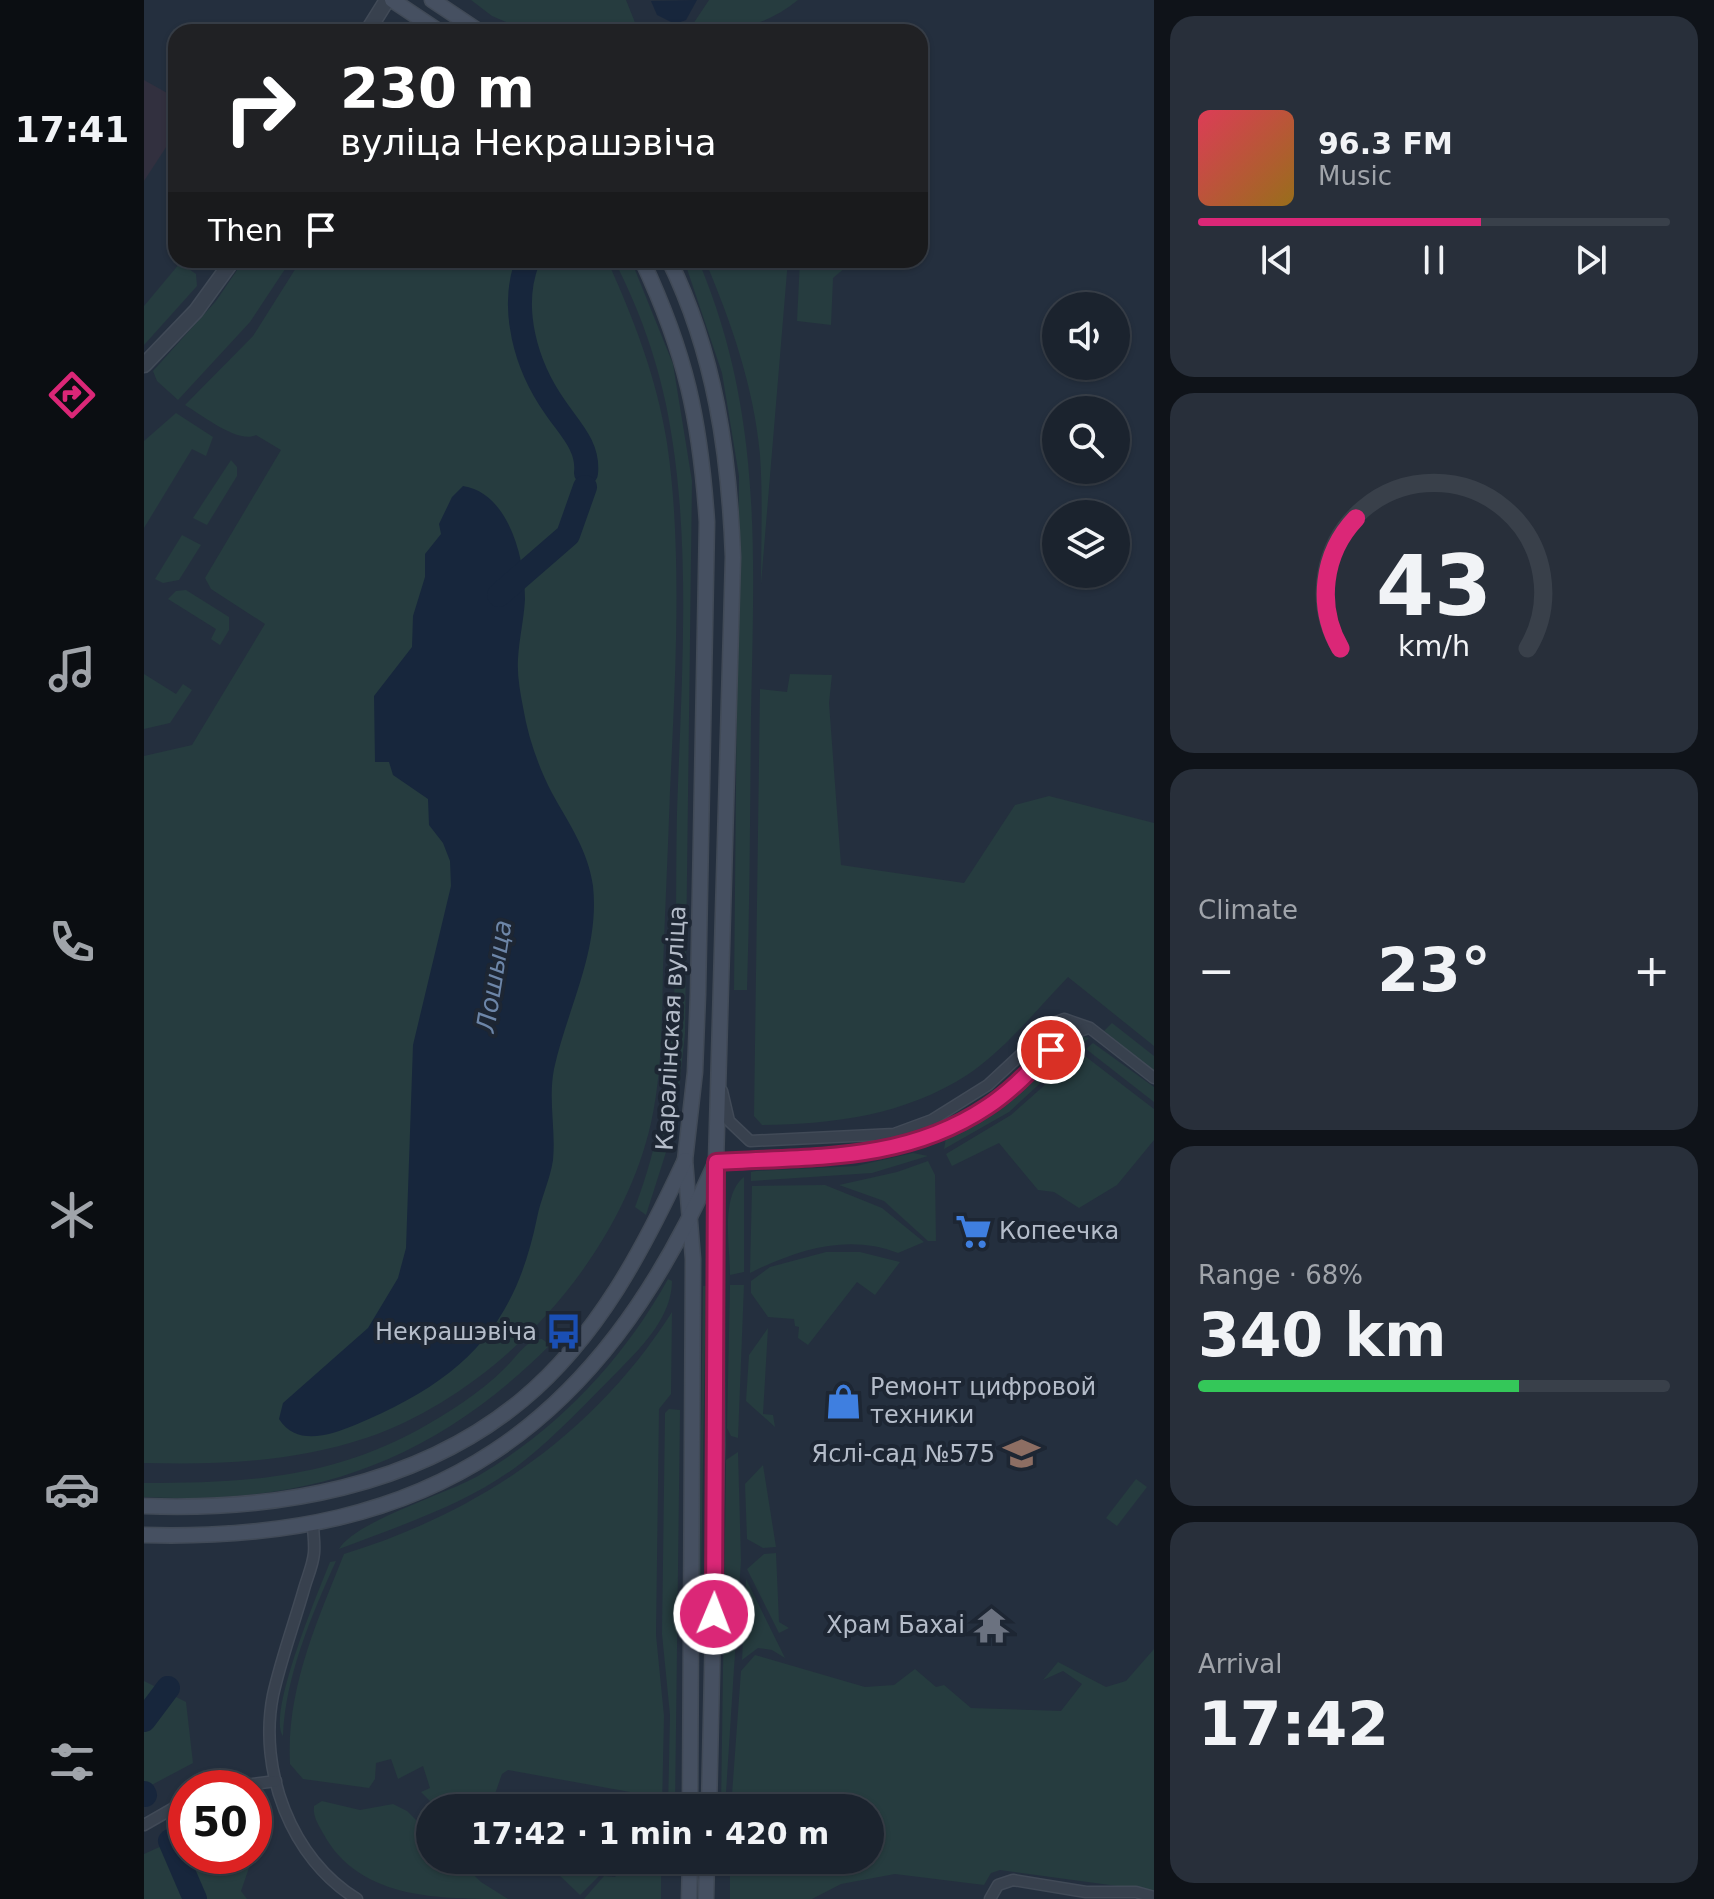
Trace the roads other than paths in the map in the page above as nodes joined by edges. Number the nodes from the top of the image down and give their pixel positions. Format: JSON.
{"nodes":[{"id":1,"x":390,"y":0,"type":"edge"},
{"id":2,"x":432,"y":0,"type":"edge"},
{"id":3,"x":373,"y":24,"type":"edge"},
{"id":4,"x":428,"y":24,"type":"edge"},
{"id":5,"x":468,"y":24,"type":"edge"},
{"id":6,"x":227,"y":268,"type":"edge"},
{"id":7,"x":646,"y":268,"type":"edge"},
{"id":8,"x":672,"y":268,"type":"edge"},
{"id":9,"x":144,"y":365,"type":"edge"},
{"id":10,"x":703,"y":712,"type":"junction"},
{"id":11,"x":728,"y":713,"type":"junction"},
{"id":12,"x":1090,"y":1028,"type":"junction"},
{"id":13,"x":1154,"y":1078,"type":"edge"},
{"id":14,"x":720,"y":1082,"type":"junction"},
{"id":15,"x":685,"y":1160,"type":"junction"},
{"id":16,"x":716,"y":1162,"type":"junction"},
{"id":17,"x":691,"y":1216,"type":"junction"},
{"id":18,"x":669,"y":1253,"type":"junction"},
{"id":19,"x":693,"y":1259,"type":"junction"},
{"id":20,"x":308,"y":1496,"type":"junction"},
{"id":21,"x":144,"y":1506,"type":"edge"},
{"id":22,"x":313,"y":1523,"type":"junction"},
{"id":23,"x":144,"y":1535,"type":"edge"},
{"id":24,"x":690,"y":1711,"type":"junction"},
{"id":25,"x":712,"y":1711,"type":"junction"},
{"id":26,"x":276,"y":1781,"type":"junction"},
{"id":27,"x":272,"y":1782,"type":"edge"},
{"id":28,"x":690,"y":1794,"type":"edge"},
{"id":29,"x":709,"y":1794,"type":"edge"},
{"id":30,"x":168,"y":1811,"type":"edge"},
{"id":31,"x":144,"y":1825,"type":"edge"},
{"id":32,"x":690,"y":1874,"type":"edge"},
{"id":33,"x":707,"y":1874,"type":"edge"},
{"id":34,"x":1154,"y":1897,"type":"edge"},
{"id":35,"x":357,"y":1899,"type":"edge"},
{"id":36,"x":689,"y":1899,"type":"edge"},
{"id":37,"x":706,"y":1899,"type":"edge"},
{"id":38,"x":990,"y":1899,"type":"edge"}],
"edges":[{"from":1,"to":3,"type":"street"},
{"from":1,"to":4,"type":"main road"},
{"from":2,"to":5,"type":"main road"},
{"from":6,"to":9,"type":"street"},
{"from":7,"to":10,"type":"main road","name":"Каралінская вуліца"},
{"from":8,"to":11,"type":"main road","name":"Каралінская вуліца"},
{"from":10,"to":11,"type":"main road"},
{"from":10,"to":15,"type":"main road","name":"Каралінская вуліца"},
{"from":11,"to":14,"type":"main road","name":"Каралінская вуліца"},
{"from":12,"to":13,"type":"street"},
{"from":12,"to":14,"type":"street"},
{"from":12,"to":16,"type":"street"},
{"from":14,"to":16,"type":"main road","name":"Каралінская вуліца"},
{"from":15,"to":16,"type":"main road"},
{"from":15,"to":17,"type":"main road","name":"Каралінская вуліца"},
{"from":15,"to":20,"type":"main road"},
{"from":16,"to":17,"type":"main road"},
{"from":16,"to":25,"type":"main road","name":"Каралінская вуліца"},
{"from":17,"to":18,"type":"main road"},
{"from":17,"to":19,"type":"main road","name":"Каралінская вуліца"},
{"from":18,"to":19,"type":"main road"},
{"from":18,"to":22,"type":"main road"},
{"from":19,"to":24,"type":"main road","name":"Каралінская вуліца"},
{"from":20,"to":21,"type":"main road"},
{"from":20,"to":22,"type":"main road"},
{"from":22,"to":23,"type":"main road"},
{"from":22,"to":26,"type":"street"},
{"from":24,"to":25,"type":"main road"},
{"from":24,"to":28,"type":"main road","name":"Каралінская вуліца"},
{"from":25,"to":29,"type":"main road","name":"Каралінская вуліца"},
{"from":26,"to":27,"type":"street"},
{"from":26,"to":35,"type":"street"},
{"from":30,"to":31,"type":"street"},
{"from":32,"to":36,"type":"main road"},
{"from":33,"to":37,"type":"main road"},
{"from":34,"to":38,"type":"street"}]}
